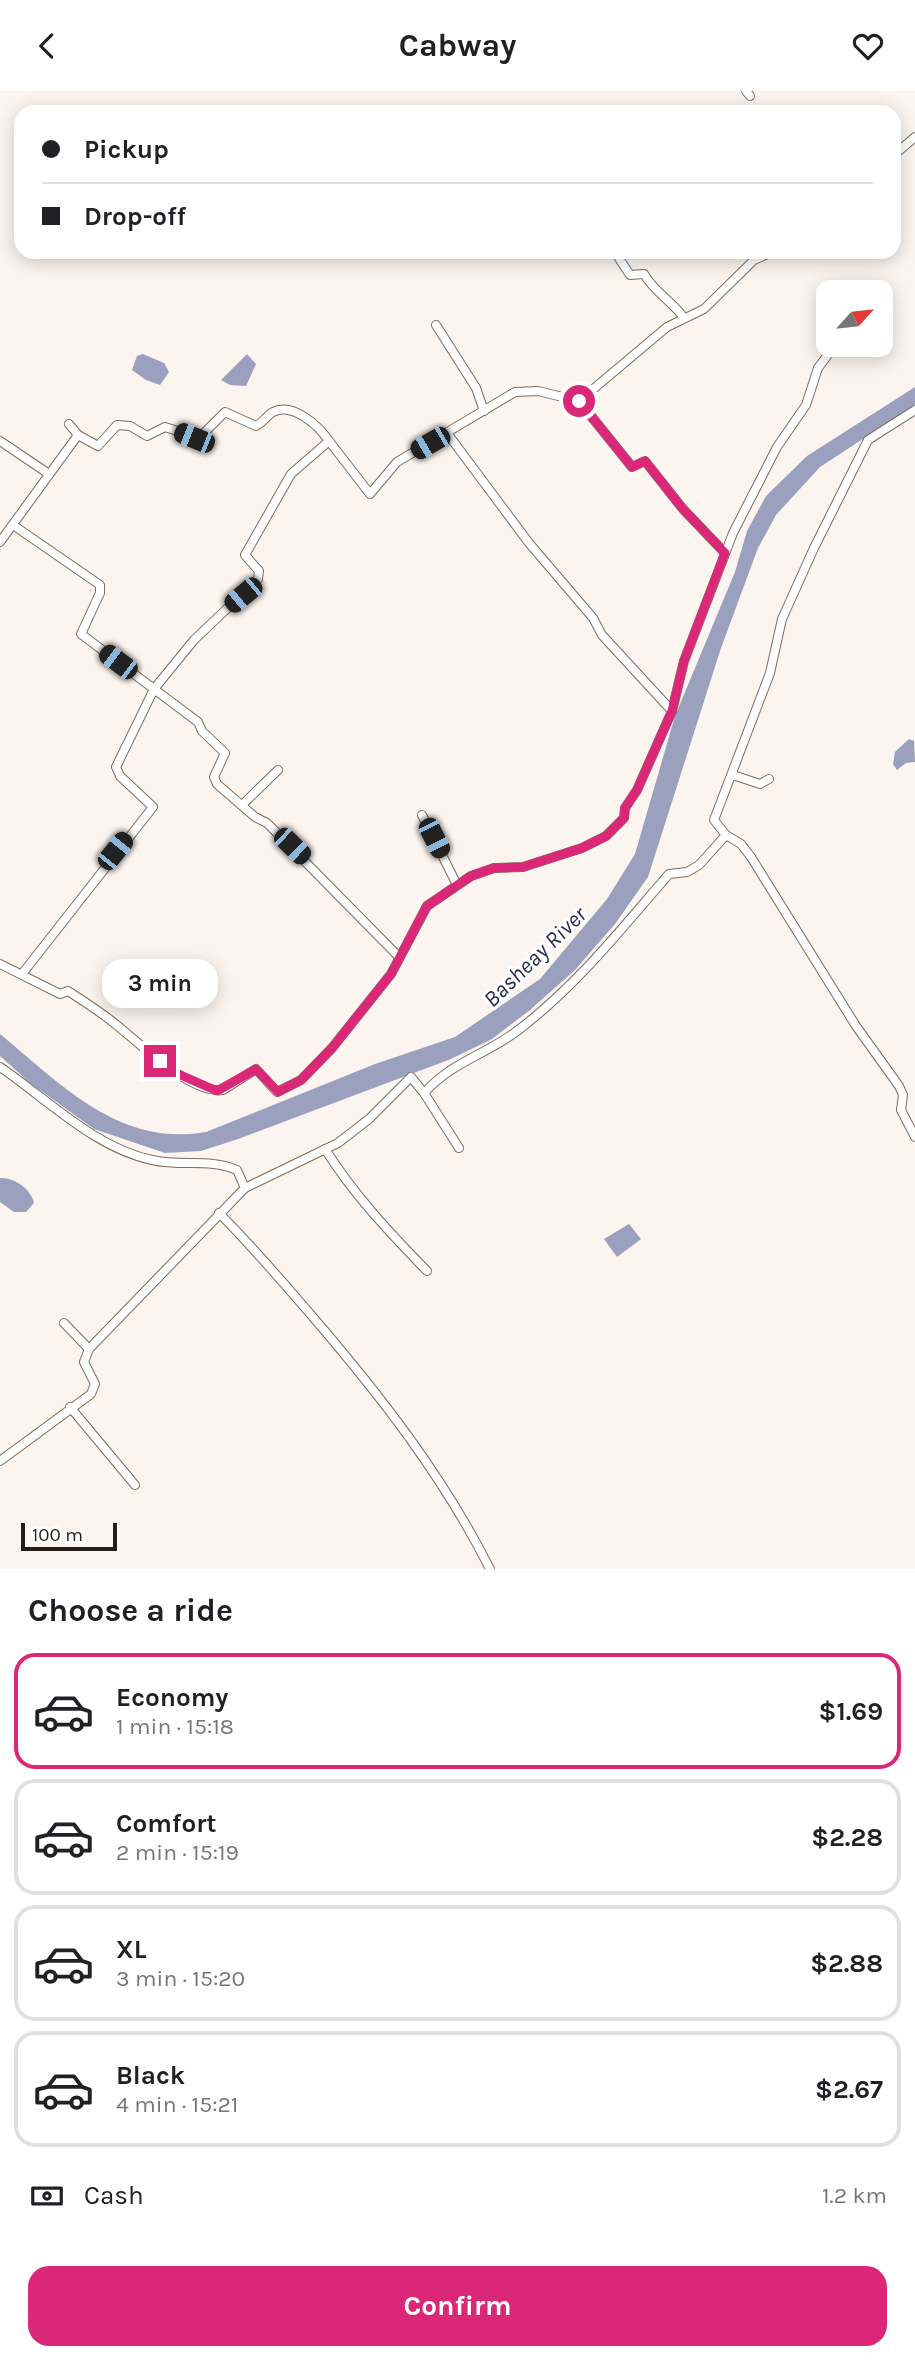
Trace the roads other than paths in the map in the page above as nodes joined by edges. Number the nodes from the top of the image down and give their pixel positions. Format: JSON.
{"nodes":[{"id":1,"x":915,"y":137,"type":"edge"},
{"id":2,"x":901,"y":149,"type":"edge"},
{"id":3,"x":619,"y":259,"type":"edge"},
{"id":4,"x":756,"y":259,"type":"edge"},
{"id":5,"x":684,"y":318,"type":"junction"},
{"id":6,"x":436,"y":325,"type":"dead end"},
{"id":7,"x":826,"y":357,"type":"edge"},
{"id":8,"x":579,"y":401,"type":"junction"},
{"id":9,"x":915,"y":410,"type":"edge"},
{"id":10,"x":484,"y":411,"type":"junction"},
{"id":11,"x":69,"y":424,"type":"dead end"},
{"id":12,"x":447,"y":433,"type":"junction"},
{"id":13,"x":78,"y":435,"type":"junction"},
{"id":14,"x":0,"y":441,"type":"edge"},
{"id":15,"x":329,"y":441,"type":"junction"},
{"id":16,"x":49,"y":474,"type":"junction"},
{"id":17,"x":13,"y":525,"type":"junction"},
{"id":18,"x":0,"y":542,"type":"edge"},
{"id":19,"x":725,"y":553,"type":"junction"},
{"id":20,"x":154,"y":689,"type":"junction"},
{"id":21,"x":672,"y":711,"type":"junction"},
{"id":22,"x":278,"y":770,"type":"dead end"},
{"id":23,"x":733,"y":775,"type":"junction"},
{"id":24,"x":769,"y":779,"type":"dead end"},
{"id":25,"x":242,"y":805,"type":"junction"},
{"id":26,"x":422,"y":815,"type":"dead end"},
{"id":27,"x":726,"y":835,"type":"junction"},
{"id":28,"x":457,"y":885,"type":"junction"},
{"id":29,"x":399,"y":957,"type":"junction"},
{"id":30,"x":0,"y":964,"type":"edge"},
{"id":31,"x":22,"y":974,"type":"junction"},
{"id":32,"x":0,"y":1067,"type":"edge"},
{"id":33,"x":424,"y":1093,"type":"junction"},
{"id":34,"x":915,"y":1137,"type":"edge"},
{"id":35,"x":325,"y":1149,"type":"junction"},
{"id":36,"x":459,"y":1149,"type":"dead end"},
{"id":37,"x":245,"y":1188,"type":"junction"},
{"id":38,"x":219,"y":1213,"type":"junction"},
{"id":39,"x":427,"y":1271,"type":"dead end"},
{"id":40,"x":64,"y":1323,"type":"dead end"},
{"id":41,"x":89,"y":1349,"type":"junction"},
{"id":42,"x":70,"y":1408,"type":"junction"},
{"id":43,"x":0,"y":1461,"type":"edge"},
{"id":44,"x":135,"y":1485,"type":"dead end"},
{"id":45,"x":490,"y":1569,"type":"edge"}],
"edges":[{"from":1,"to":2,"type":"street"},
{"from":3,"to":5,"type":"street"},
{"from":4,"to":5,"type":"street"},
{"from":5,"to":8,"type":"street"},
{"from":6,"to":10,"type":"street"},
{"from":7,"to":19,"type":"street"},
{"from":8,"to":10,"type":"street"},
{"from":8,"to":19,"type":"street"},
{"from":9,"to":23,"type":"street"},
{"from":10,"to":12,"type":"street"},
{"from":11,"to":13,"type":"street"},
{"from":12,"to":15,"type":"street"},
{"from":12,"to":21,"type":"street"},
{"from":13,"to":15,"type":"street"},
{"from":13,"to":16,"type":"street"},
{"from":14,"to":16,"type":"street"},
{"from":15,"to":20,"type":"street"},
{"from":16,"to":17,"type":"street"},
{"from":17,"to":18,"type":"street"},
{"from":17,"to":20,"type":"street"},
{"from":19,"to":21,"type":"street"},
{"from":20,"to":25,"type":"street"},
{"from":20,"to":31,"type":"street"},
{"from":21,"to":28,"type":"street"},
{"from":22,"to":25,"type":"street"},
{"from":23,"to":24,"type":"street"},
{"from":23,"to":27,"type":"street"},
{"from":25,"to":29,"type":"street"},
{"from":26,"to":28,"type":"street"},
{"from":27,"to":33,"type":"street"},
{"from":27,"to":34,"type":"street"},
{"from":28,"to":29,"type":"street"},
{"from":29,"to":31,"type":"street"},
{"from":30,"to":31,"type":"street"},
{"from":32,"to":37,"type":"street"},
{"from":33,"to":35,"type":"street"},
{"from":33,"to":36,"type":"street"},
{"from":35,"to":37,"type":"street"},
{"from":35,"to":39,"type":"street"},
{"from":37,"to":38,"type":"street"},
{"from":38,"to":41,"type":"street"},
{"from":38,"to":45,"type":"street"},
{"from":40,"to":41,"type":"street"},
{"from":41,"to":42,"type":"street"},
{"from":42,"to":43,"type":"street"},
{"from":42,"to":44,"type":"street"}]}
